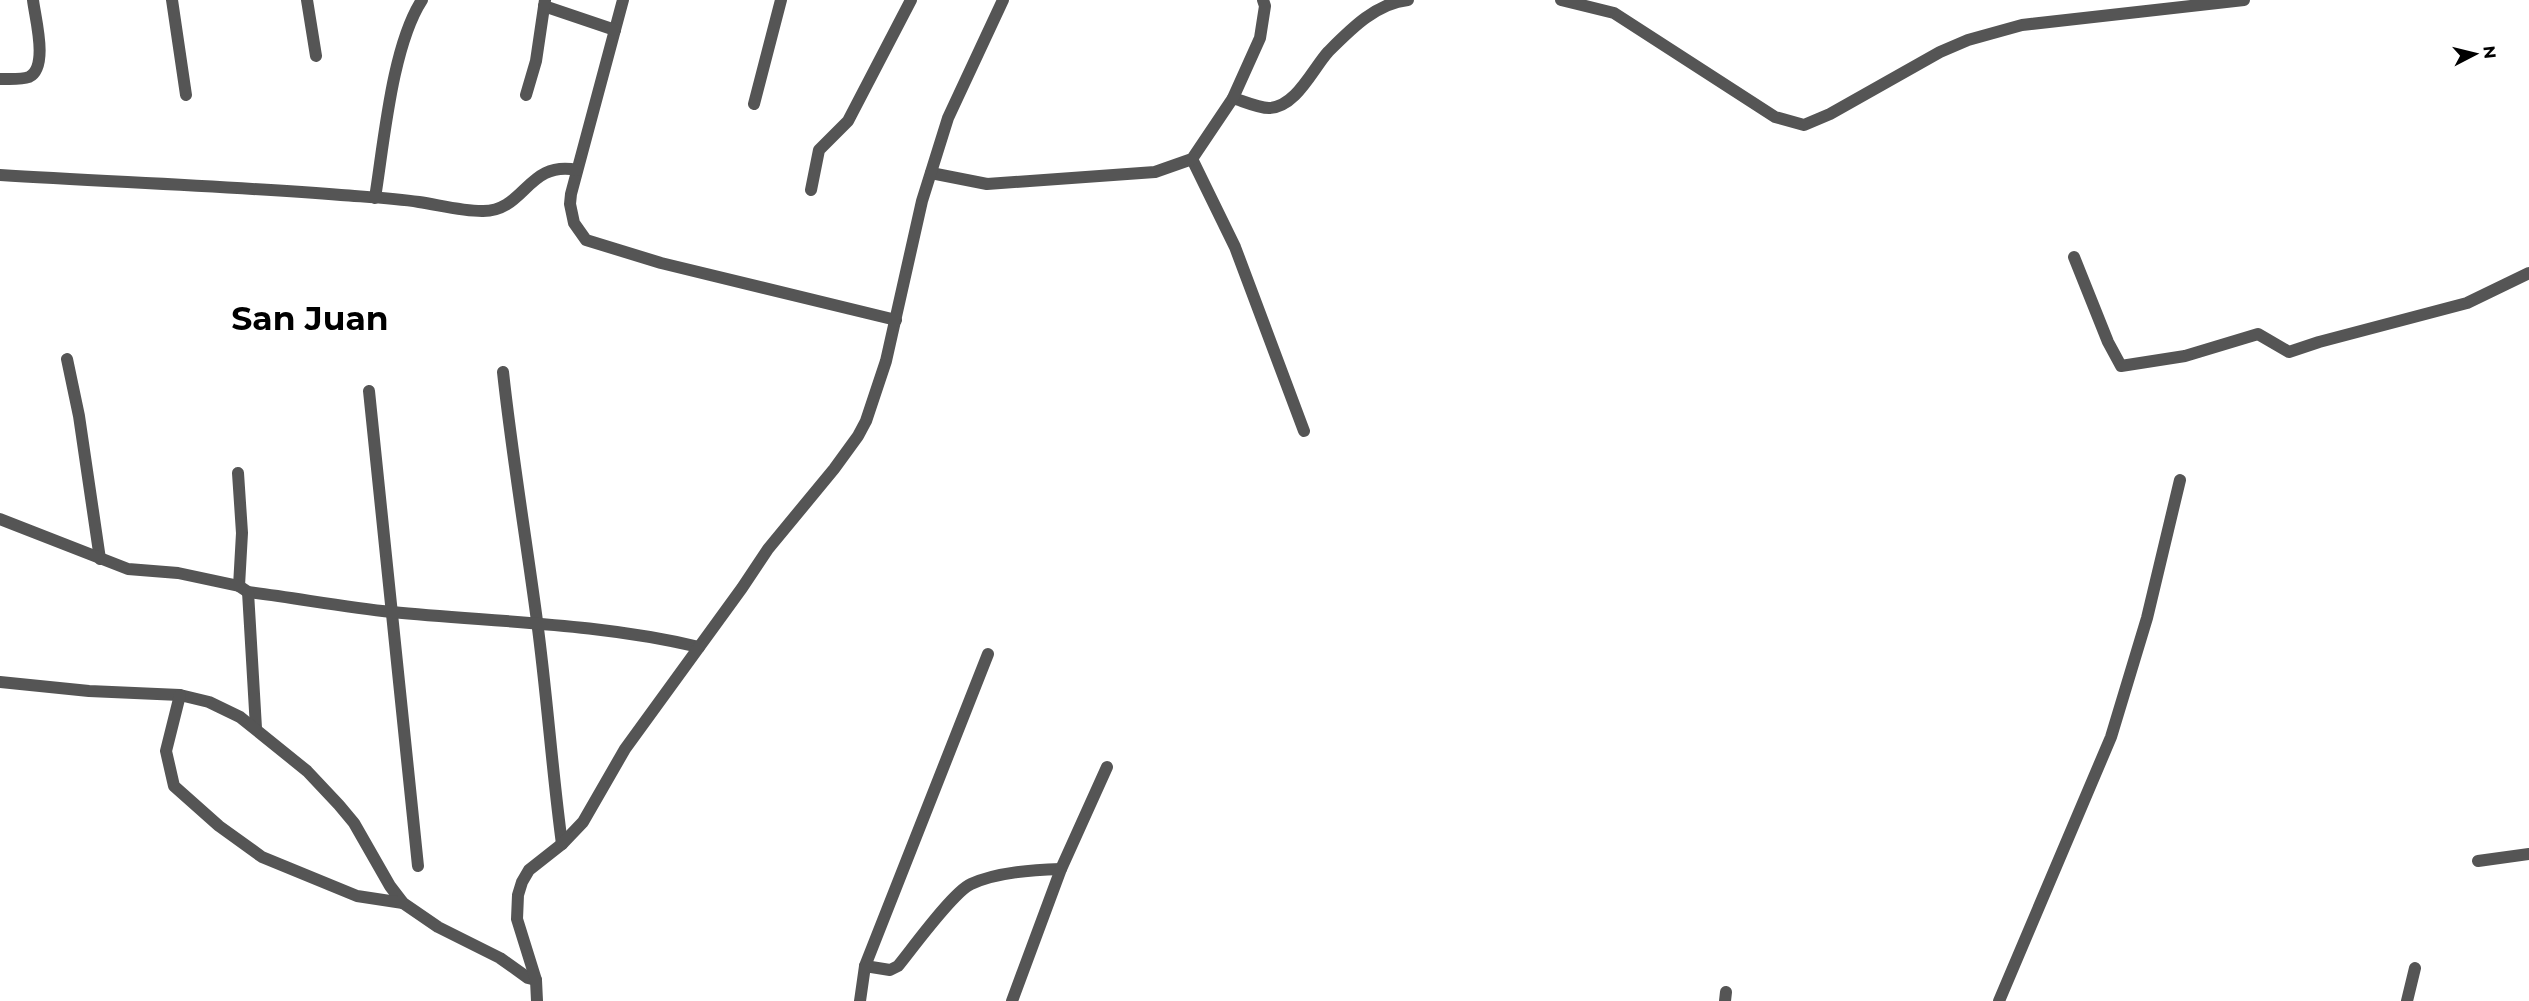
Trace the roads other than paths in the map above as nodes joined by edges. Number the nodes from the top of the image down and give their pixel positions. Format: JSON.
{"nodes":[{"id":1,"x":33,"y":0,"type":"edge"},
{"id":2,"x":172,"y":0,"type":"edge"},
{"id":3,"x":307,"y":0,"type":"edge"},
{"id":4,"x":422,"y":0,"type":"edge"},
{"id":5,"x":623,"y":0,"type":"edge"},
{"id":6,"x":781,"y":0,"type":"edge"},
{"id":7,"x":911,"y":0,"type":"edge"},
{"id":8,"x":1003,"y":0,"type":"edge"},
{"id":9,"x":1263,"y":0,"type":"edge"},
{"id":10,"x":1408,"y":0,"type":"edge"},
{"id":11,"x":1562,"y":0,"type":"edge"},
{"id":12,"x":1619,"y":0,"type":"edge"},
{"id":13,"x":2244,"y":0,"type":"edge"},
{"id":14,"x":544,"y":3,"type":"edge"},
{"id":15,"x":1614,"y":13,"type":"junction"},
{"id":16,"x":615,"y":30,"type":"junction"},
{"id":17,"x":316,"y":56,"type":"dead end"},
{"id":18,"x":0,"y":79,"type":"edge"},
{"id":19,"x":186,"y":95,"type":"dead end"},
{"id":20,"x":526,"y":95,"type":"dead end"},
{"id":21,"x":1233,"y":98,"type":"junction"},
{"id":22,"x":754,"y":104,"type":"dead end"},
{"id":23,"x":1192,"y":159,"type":"junction"},
{"id":24,"x":577,"y":170,"type":"junction"},
{"id":25,"x":931,"y":173,"type":"junction"},
{"id":26,"x":0,"y":175,"type":"edge"},
{"id":27,"x":811,"y":190,"type":"dead end"},
{"id":28,"x":375,"y":198,"type":"junction"},
{"id":29,"x":2074,"y":257,"type":"dead end"},
{"id":30,"x":2529,"y":273,"type":"edge"},
{"id":31,"x":896,"y":320,"type":"junction"},
{"id":32,"x":67,"y":359,"type":"dead end"},
{"id":33,"x":503,"y":372,"type":"dead end"},
{"id":34,"x":369,"y":391,"type":"dead end"},
{"id":35,"x":1304,"y":431,"type":"dead end"},
{"id":36,"x":238,"y":473,"type":"dead end"},
{"id":37,"x":2181,"y":480,"type":"dead end"},
{"id":38,"x":0,"y":519,"type":"edge"},
{"id":39,"x":100,"y":559,"type":"junction"},
{"id":40,"x":243,"y":589,"type":"junction"},
{"id":41,"x":391,"y":612,"type":"junction"},
{"id":42,"x":537,"y":623,"type":"junction"},
{"id":43,"x":699,"y":647,"type":"junction"},
{"id":44,"x":988,"y":654,"type":"dead end"},
{"id":45,"x":0,"y":682,"type":"edge"},
{"id":46,"x":180,"y":695,"type":"junction"},
{"id":47,"x":255,"y":728,"type":"junction"},
{"id":48,"x":1107,"y":767,"type":"dead end"},
{"id":49,"x":562,"y":844,"type":"junction"},
{"id":50,"x":2529,"y":854,"type":"edge"},
{"id":51,"x":2478,"y":861,"type":"dead end"},
{"id":52,"x":418,"y":866,"type":"dead end"},
{"id":53,"x":1061,"y":869,"type":"junction"},
{"id":54,"x":403,"y":903,"type":"junction"},
{"id":55,"x":865,"y":966,"type":"junction"},
{"id":56,"x":2415,"y":968,"type":"dead end"},
{"id":57,"x":537,"y":980,"type":"junction"},
{"id":58,"x":537,"y":1001,"type":"edge"},
{"id":59,"x":860,"y":1001,"type":"edge"},
{"id":60,"x":1012,"y":1001,"type":"edge"},
{"id":61,"x":1999,"y":1001,"type":"edge"},
{"id":62,"x":2407,"y":1001,"type":"edge"}],
"edges":[{"from":1,"to":18,"type":"street"},
{"from":2,"to":19,"type":"street"},
{"from":3,"to":17,"type":"street"},
{"from":4,"to":28,"type":"street"},
{"from":5,"to":16,"type":"street"},
{"from":6,"to":22,"type":"street"},
{"from":7,"to":27,"type":"street"},
{"from":8,"to":25,"type":"street"},
{"from":9,"to":21,"type":"street"},
{"from":10,"to":21,"type":"street"},
{"from":11,"to":15,"type":"street"},
{"from":12,"to":15,"type":"street"},
{"from":13,"to":15,"type":"street"},
{"from":14,"to":16,"type":"street"},
{"from":14,"to":20,"type":"street"},
{"from":16,"to":24,"type":"street"},
{"from":21,"to":23,"type":"street"},
{"from":23,"to":25,"type":"street"},
{"from":23,"to":35,"type":"street"},
{"from":24,"to":28,"type":"street"},
{"from":24,"to":31,"type":"street"},
{"from":25,"to":31,"type":"street"},
{"from":26,"to":28,"type":"street"},
{"from":29,"to":30,"type":"street"},
{"from":31,"to":43,"type":"street"},
{"from":32,"to":39,"type":"street"},
{"from":33,"to":42,"type":"street"},
{"from":34,"to":41,"type":"street"},
{"from":36,"to":40,"type":"street"},
{"from":37,"to":61,"type":"street"},
{"from":38,"to":39,"type":"street"},
{"from":39,"to":40,"type":"street"},
{"from":40,"to":41,"type":"street"},
{"from":40,"to":47,"type":"street"},
{"from":41,"to":42,"type":"street"},
{"from":41,"to":52,"type":"street"},
{"from":42,"to":43,"type":"street"},
{"from":42,"to":49,"type":"street"},
{"from":43,"to":49,"type":"street"},
{"from":44,"to":55,"type":"street"},
{"from":45,"to":46,"type":"street"},
{"from":46,"to":47,"type":"street"},
{"from":46,"to":54,"type":"street"},
{"from":47,"to":54,"type":"street"},
{"from":48,"to":53,"type":"street"},
{"from":49,"to":57,"type":"street"},
{"from":50,"to":51,"type":"street"},
{"from":53,"to":55,"type":"street"},
{"from":53,"to":60,"type":"street"},
{"from":54,"to":57,"type":"street"},
{"from":55,"to":59,"type":"street"},
{"from":56,"to":62,"type":"street"},
{"from":57,"to":58,"type":"street"}]}
